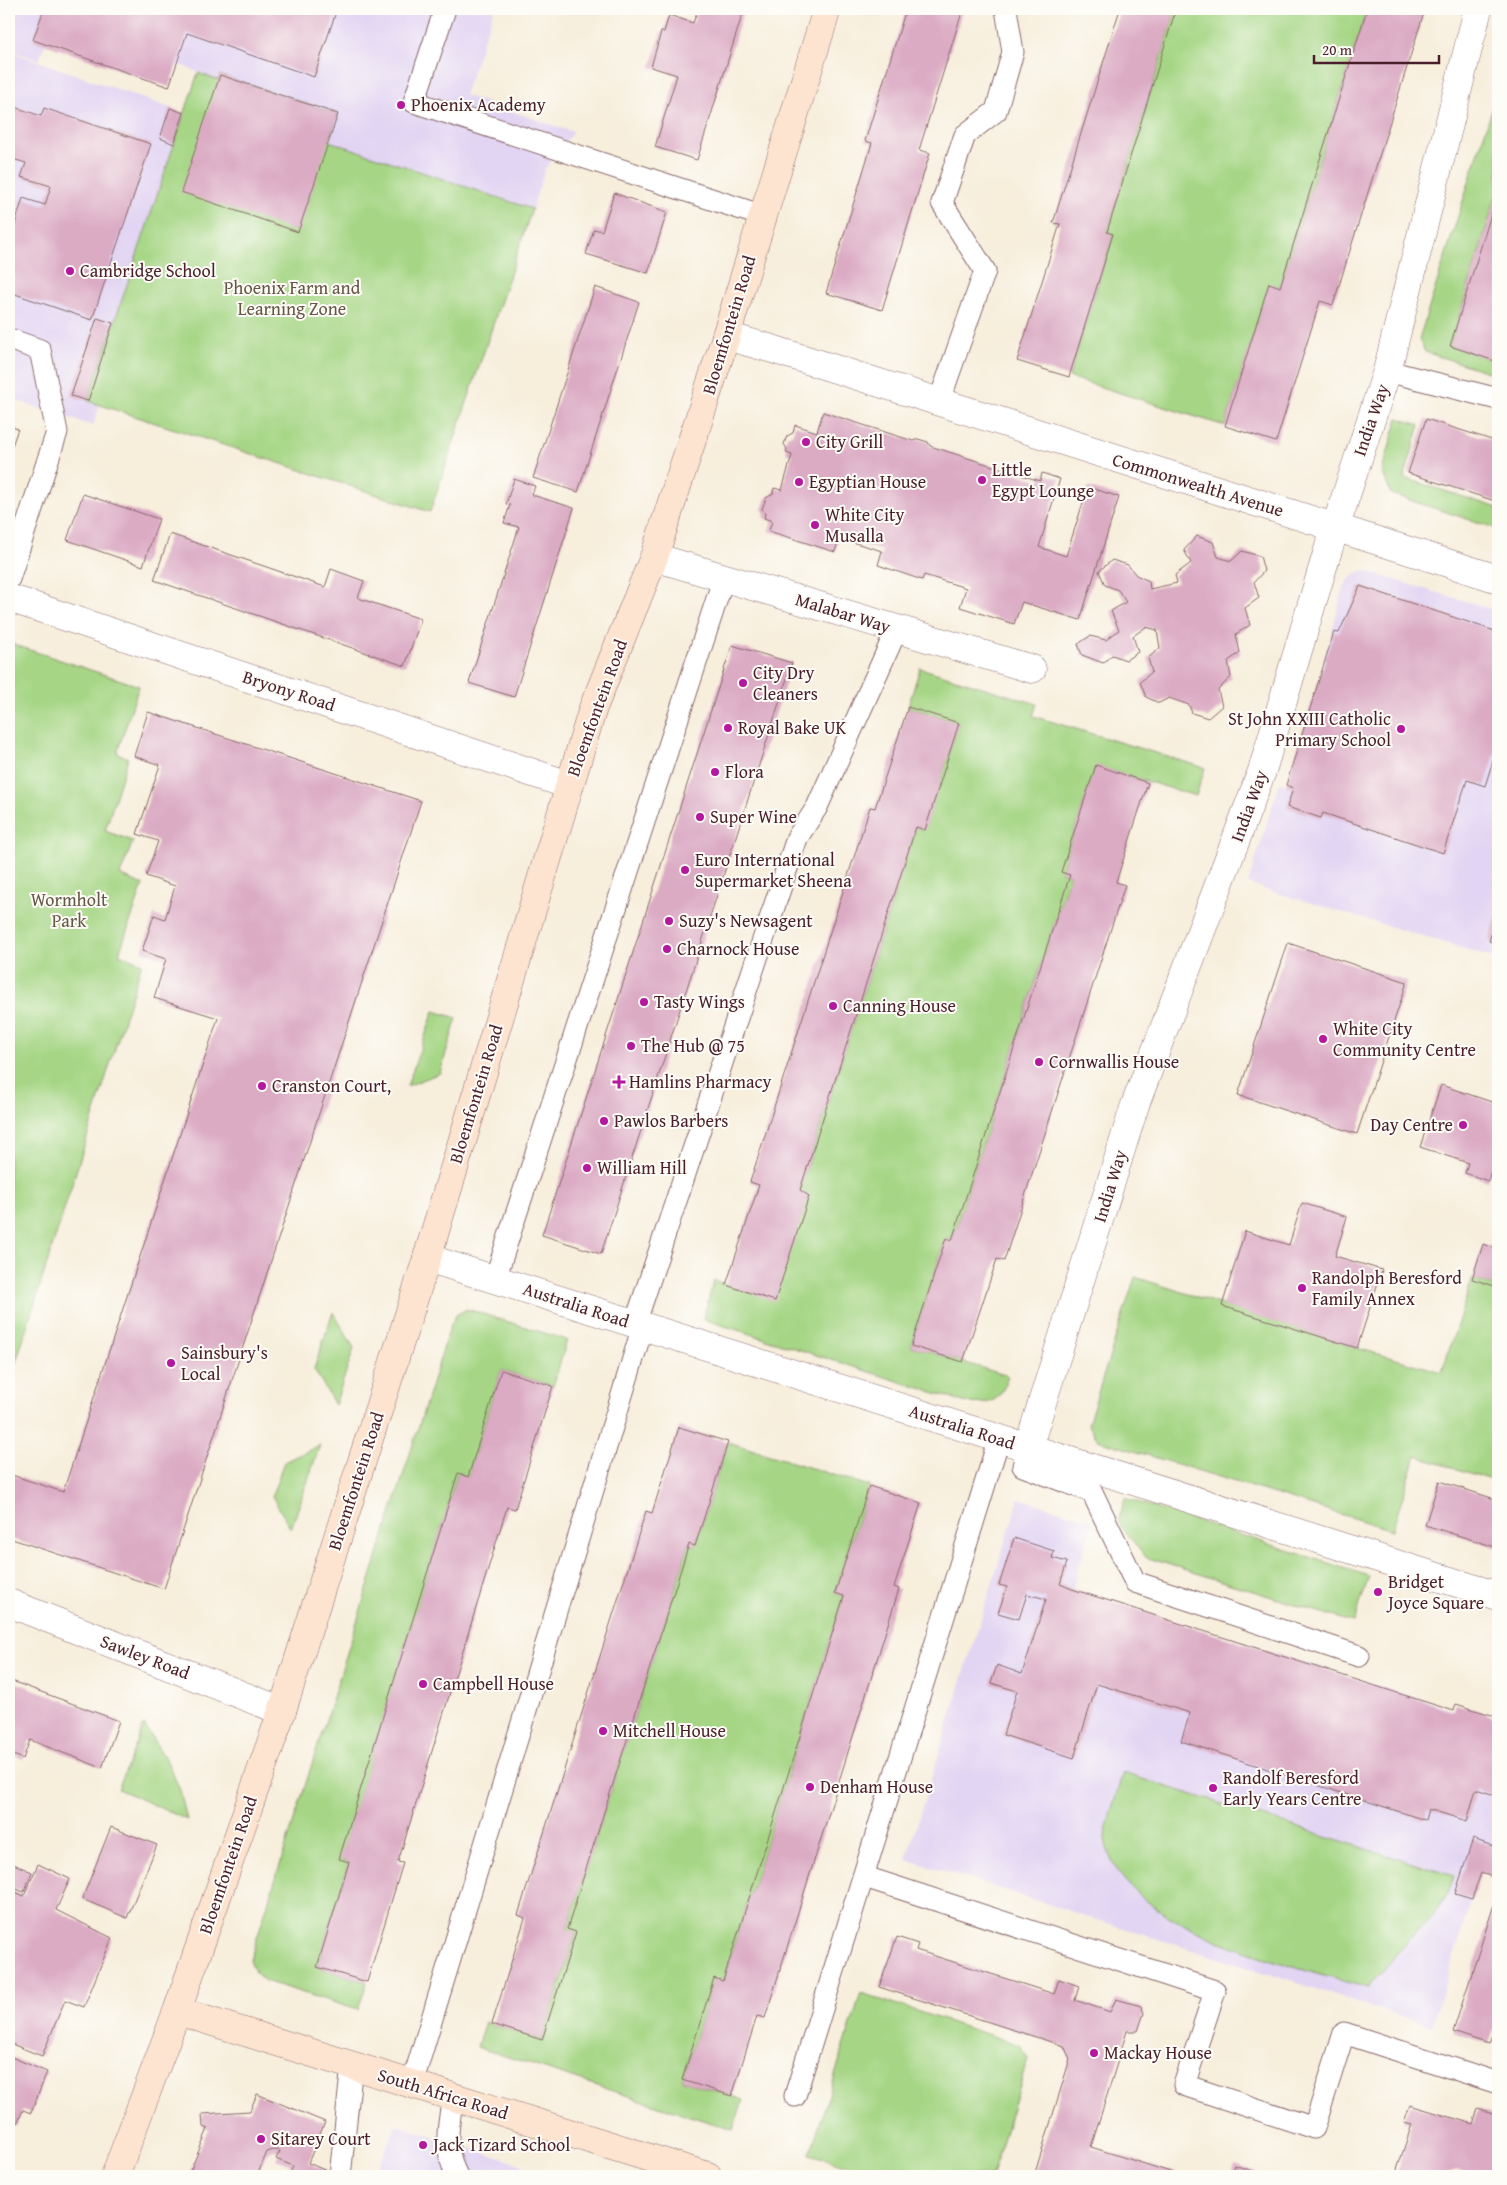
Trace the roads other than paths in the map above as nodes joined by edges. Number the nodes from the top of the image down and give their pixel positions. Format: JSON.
{"nodes":[{"id":1,"x":445,"y":9,"type":"edge"},
{"id":2,"x":827,"y":9,"type":"edge"},
{"id":3,"x":1006,"y":9,"type":"edge"},
{"id":4,"x":1478,"y":9,"type":"edge"},
{"id":5,"x":763,"y":216,"type":"junction"},
{"id":6,"x":726,"y":336,"type":"junction"},
{"id":7,"x":9,"y":339,"type":"edge"},
{"id":8,"x":1387,"y":371,"type":"junction"},
{"id":9,"x":1498,"y":399,"type":"edge"},
{"id":10,"x":939,"y":402,"type":"junction"},
{"id":11,"x":1335,"y":528,"type":"junction"},
{"id":12,"x":654,"y":557,"type":"junction"},
{"id":13,"x":724,"y":577,"type":"junction"},
{"id":14,"x":9,"y":579,"type":"edge"},
{"id":15,"x":1498,"y":579,"type":"edge"},
{"id":16,"x":9,"y":598,"type":"edge"},
{"id":17,"x":898,"y":630,"type":"junction"},
{"id":18,"x":1032,"y":670,"type":"dead end"},
{"id":19,"x":569,"y":785,"type":"junction"},
{"id":20,"x":427,"y":1258,"type":"junction"},
{"id":21,"x":494,"y":1280,"type":"junction"},
{"id":22,"x":639,"y":1325,"type":"junction"},
{"id":23,"x":999,"y":1439,"type":"junction"},
{"id":24,"x":1028,"y":1448,"type":"junction"},
{"id":25,"x":1498,"y":1596,"type":"edge"},
{"id":26,"x":9,"y":1604,"type":"edge"},
{"id":27,"x":1359,"y":1656,"type":"dead end"},
{"id":28,"x":282,"y":1711,"type":"junction"},
{"id":29,"x":865,"y":1877,"type":"junction"},
{"id":30,"x":177,"y":2011,"type":"junction"},
{"id":31,"x":352,"y":2065,"type":"junction"},
{"id":32,"x":1498,"y":2083,"type":"edge"},
{"id":33,"x":412,"y":2084,"type":"junction"},
{"id":34,"x":795,"y":2096,"type":"dead end"},
{"id":35,"x":454,"y":2097,"type":"junction"},
{"id":36,"x":697,"y":2175,"type":"edge"},
{"id":37,"x":115,"y":2176,"type":"edge"},
{"id":38,"x":340,"y":2176,"type":"edge"},
{"id":39,"x":457,"y":2176,"type":"edge"}],
"edges":[{"from":1,"to":5,"type":"lane"},
{"from":2,"to":5,"type":"street","name":"Bloemfontein Road"},
{"from":3,"to":10,"type":"lane"},
{"from":4,"to":8,"type":"street","name":"India Way"},
{"from":5,"to":6,"type":"street","name":"Bloemfontein Road"},
{"from":6,"to":10,"type":"street","name":"Commonwealth Avenue"},
{"from":6,"to":12,"type":"street","name":"Bloemfontein Road"},
{"from":7,"to":14,"type":"lane"},
{"from":8,"to":9,"type":"lane"},
{"from":8,"to":11,"type":"street","name":"India Way"},
{"from":10,"to":11,"type":"street","name":"Commonwealth Avenue"},
{"from":11,"to":15,"type":"street","name":"Commonwealth Avenue"},
{"from":11,"to":24,"type":"street","name":"India Way"},
{"from":12,"to":13,"type":"street","name":"Malabar Way"},
{"from":12,"to":19,"type":"street","name":"Bloemfontein Road"},
{"from":13,"to":17,"type":"street","name":"Malabar Way"},
{"from":13,"to":21,"type":"lane"},
{"from":16,"to":19,"type":"street","name":"Bryony Road"},
{"from":17,"to":18,"type":"street","name":"Malabar Way"},
{"from":17,"to":22,"type":"lane"},
{"from":19,"to":20,"type":"street","name":"Bloemfontein Road"},
{"from":20,"to":21,"type":"street","name":"Australia Road"},
{"from":20,"to":28,"type":"street","name":"Bloemfontein Road"},
{"from":21,"to":22,"type":"street","name":"Australia Road"},
{"from":22,"to":23,"type":"street","name":"Australia Road"},
{"from":22,"to":33,"type":"lane"},
{"from":23,"to":24,"type":"street","name":"Australia Road"},
{"from":23,"to":29,"type":"lane"},
{"from":24,"to":25,"type":"street","name":"Australia Road"},
{"from":24,"to":27,"type":"lane"},
{"from":26,"to":28,"type":"street","name":"Sawley Road"},
{"from":28,"to":30,"type":"street","name":"Bloemfontein Road"},
{"from":29,"to":32,"type":"lane"},
{"from":29,"to":34,"type":"lane"},
{"from":30,"to":31,"type":"street","name":"South Africa Road"},
{"from":30,"to":37,"type":"street","name":"Bloemfontein Road"},
{"from":31,"to":33,"type":"street","name":"South Africa Road"},
{"from":31,"to":38,"type":"lane"},
{"from":33,"to":35,"type":"street","name":"South Africa Road"},
{"from":35,"to":36,"type":"street","name":"South Africa Road"},
{"from":35,"to":39,"type":"lane"}]}
